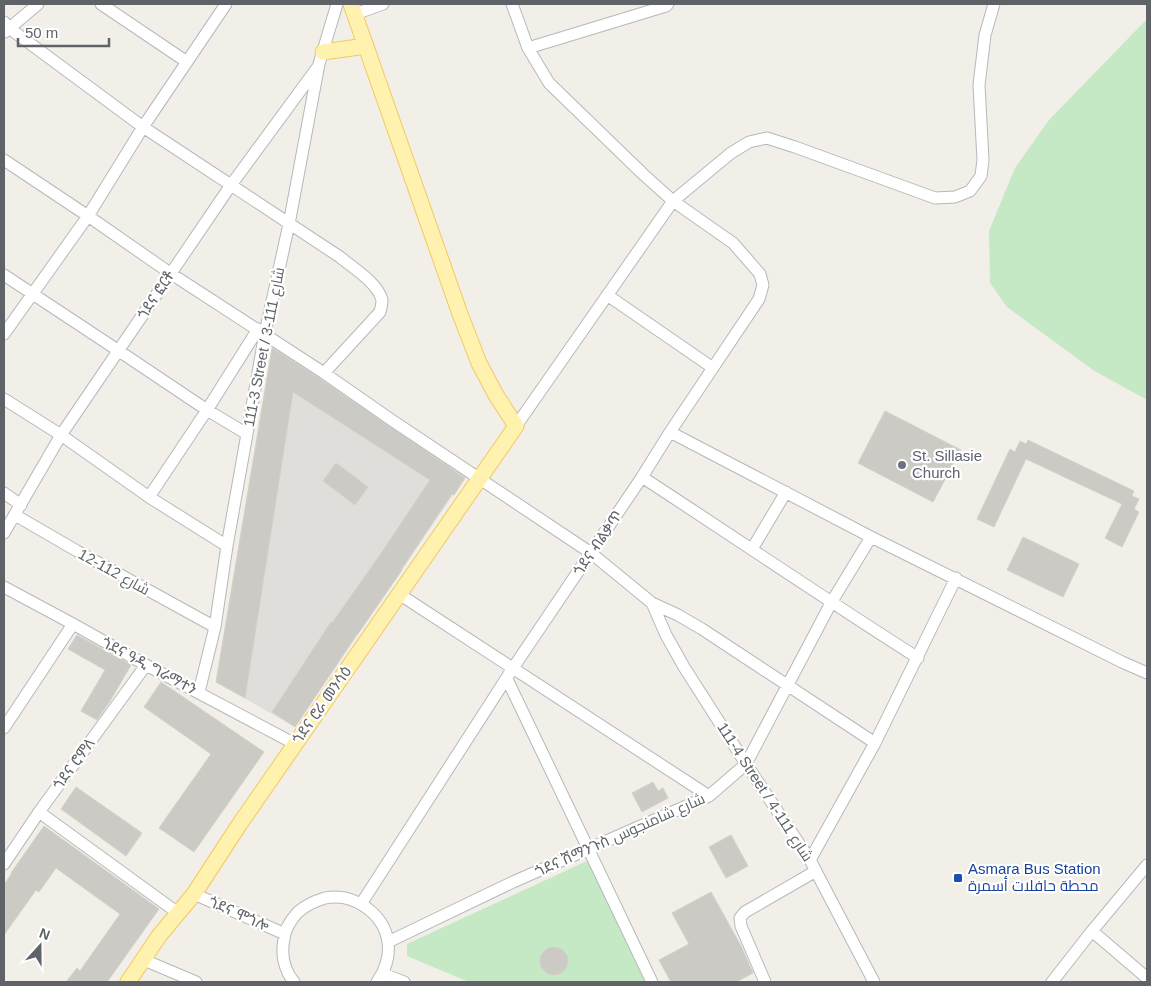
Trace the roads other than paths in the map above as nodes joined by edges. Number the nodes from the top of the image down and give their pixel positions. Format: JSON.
{"nodes":[{"id":1,"x":38,"y":4,"type":"edge"},
{"id":2,"x":101,"y":4,"type":"edge"},
{"id":3,"x":226,"y":4,"type":"edge"},
{"id":4,"x":337,"y":4,"type":"edge"},
{"id":5,"x":383,"y":4,"type":"edge"},
{"id":6,"x":512,"y":4,"type":"edge"},
{"id":7,"x":668,"y":4,"type":"edge"},
{"id":8,"x":994,"y":4,"type":"edge"},
{"id":9,"x":353,"y":9,"type":"edge"},
{"id":10,"x":6,"y":28,"type":"edge"},
{"id":11,"x":366,"y":46,"type":"junction"},
{"id":12,"x":528,"y":48,"type":"junction"},
{"id":13,"x":321,"y":58,"type":"junction"},
{"id":14,"x":187,"y":62,"type":"junction"},
{"id":15,"x":142,"y":127,"type":"junction"},
{"id":16,"x":4,"y":160,"type":"edge"},
{"id":17,"x":231,"y":185,"type":"junction"},
{"id":18,"x":673,"y":201,"type":"junction"},
{"id":19,"x":88,"y":216,"type":"junction"},
{"id":20,"x":289,"y":224,"type":"junction"},
{"id":21,"x":170,"y":273,"type":"junction"},
{"id":22,"x":4,"y":276,"type":"edge"},
{"id":23,"x":32,"y":294,"type":"junction"},
{"id":24,"x":607,"y":295,"type":"junction"},
{"id":25,"x":261,"y":331,"type":"junction"},
{"id":26,"x":4,"y":334,"type":"edge"},
{"id":27,"x":120,"y":350,"type":"junction"},
{"id":28,"x":713,"y":368,"type":"junction"},
{"id":29,"x":324,"y":373,"type":"junction"},
{"id":30,"x":4,"y":399,"type":"edge"},
{"id":31,"x":207,"y":410,"type":"junction"},
{"id":32,"x":516,"y":426,"type":"junction"},
{"id":33,"x":670,"y":432,"type":"junction"},
{"id":34,"x":247,"y":434,"type":"junction"},
{"id":35,"x":61,"y":435,"type":"junction"},
{"id":36,"x":642,"y":477,"type":"junction"},
{"id":37,"x":478,"y":478,"type":"junction"},
{"id":38,"x":786,"y":492,"type":"junction"},
{"id":39,"x":4,"y":493,"type":"edge"},
{"id":40,"x":149,"y":497,"type":"junction"},
{"id":41,"x":18,"y":510,"type":"junction"},
{"id":42,"x":4,"y":533,"type":"edge"},
{"id":43,"x":871,"y":536,"type":"junction"},
{"id":44,"x":227,"y":546,"type":"junction"},
{"id":45,"x":752,"y":549,"type":"junction"},
{"id":46,"x":591,"y":553,"type":"junction"},
{"id":47,"x":956,"y":578,"type":"junction"},
{"id":48,"x":4,"y":587,"type":"edge"},
{"id":49,"x":399,"y":594,"type":"junction"},
{"id":50,"x":831,"y":602,"type":"junction"},
{"id":51,"x":652,"y":603,"type":"junction"},
{"id":52,"x":73,"y":624,"type":"junction"},
{"id":53,"x":215,"y":627,"type":"junction"},
{"id":54,"x":918,"y":658,"type":"junction"},
{"id":55,"x":146,"y":665,"type":"junction"},
{"id":56,"x":1147,"y":673,"type":"edge"},
{"id":57,"x":510,"y":674,"type":"junction"},
{"id":58,"x":788,"y":685,"type":"junction"},
{"id":59,"x":199,"y":692,"type":"junction"},
{"id":60,"x":4,"y":728,"type":"edge"},
{"id":61,"x":875,"y":743,"type":"junction"},
{"id":62,"x":295,"y":744,"type":"junction"},
{"id":63,"x":746,"y":764,"type":"junction"},
{"id":64,"x":709,"y":796,"type":"junction"},
{"id":65,"x":39,"y":812,"type":"junction"},
{"id":66,"x":589,"y":849,"type":"junction"},
{"id":67,"x":810,"y":860,"type":"junction"},
{"id":68,"x":4,"y":864,"type":"edge"},
{"id":69,"x":1147,"y":865,"type":"edge"},
{"id":70,"x":816,"y":871,"type":"junction"},
{"id":71,"x":194,"y":894,"type":"junction"},
{"id":72,"x":361,"y":904,"type":"junction"},
{"id":73,"x":178,"y":913,"type":"junction"},
{"id":74,"x":1092,"y":931,"type":"junction"},
{"id":75,"x":285,"y":934,"type":"junction"},
{"id":76,"x":388,"y":942,"type":"junction"},
{"id":77,"x":144,"y":960,"type":"junction"},
{"id":78,"x":380,"y":978,"type":"edge"},
{"id":79,"x":1147,"y":978,"type":"edge"},
{"id":80,"x":761,"y":981,"type":"edge"},
{"id":81,"x":128,"y":982,"type":"edge"},
{"id":82,"x":196,"y":982,"type":"edge"},
{"id":83,"x":294,"y":982,"type":"edge"},
{"id":84,"x":404,"y":982,"type":"edge"},
{"id":85,"x":652,"y":982,"type":"edge"},
{"id":86,"x":874,"y":982,"type":"edge"},
{"id":87,"x":1052,"y":982,"type":"edge"}],
"edges":[{"from":1,"to":10,"type":"street"},
{"from":2,"to":14,"type":"street"},
{"from":3,"to":14,"type":"street"},
{"from":4,"to":13,"type":"street","name":"111-3 Street / شارع 111-3"},
{"from":5,"to":9,"type":"street"},
{"from":6,"to":12,"type":"street","name":"ጎደና ብልቃጥ"},
{"from":7,"to":12,"type":"street"},
{"from":8,"to":18,"type":"street"},
{"from":9,"to":11,"type":"main road"},
{"from":10,"to":15,"type":"street"},
{"from":11,"to":13,"type":"main road"},
{"from":11,"to":32,"type":"main road"},
{"from":12,"to":18,"type":"street","name":"ጎደና ብልቃጥ"},
{"from":13,"to":17,"type":"street","name":"ጎደና ፎርቶ"},
{"from":13,"to":20,"type":"street","name":"111-3 Street / شارع 111-3"},
{"from":14,"to":15,"type":"street"},
{"from":15,"to":17,"type":"street"},
{"from":15,"to":19,"type":"street"},
{"from":16,"to":19,"type":"street"},
{"from":17,"to":20,"type":"street"},
{"from":17,"to":21,"type":"street","name":"ጎደና ፎርቶ"},
{"from":18,"to":24,"type":"street"},
{"from":18,"to":28,"type":"street","name":"ጎደና ብልቃጥ"},
{"from":19,"to":21,"type":"street"},
{"from":19,"to":23,"type":"street"},
{"from":20,"to":25,"type":"street","name":"111-3 Street / شارع 111-3"},
{"from":20,"to":29,"type":"street"},
{"from":21,"to":25,"type":"street"},
{"from":21,"to":27,"type":"street","name":"ጎደና ፎርቶ"},
{"from":22,"to":23,"type":"street"},
{"from":23,"to":26,"type":"street"},
{"from":23,"to":27,"type":"street"},
{"from":24,"to":28,"type":"street"},
{"from":24,"to":32,"type":"street"},
{"from":25,"to":29,"type":"street"},
{"from":25,"to":31,"type":"street"},
{"from":25,"to":34,"type":"street","name":"111-3 Street / شارع 111-3"},
{"from":27,"to":31,"type":"street"},
{"from":27,"to":35,"type":"street","name":"ጎደና ፎርቶ"},
{"from":28,"to":33,"type":"street","name":"ጎደና ብልቃጥ"},
{"from":29,"to":37,"type":"street"},
{"from":30,"to":35,"type":"street"},
{"from":31,"to":34,"type":"street"},
{"from":31,"to":40,"type":"street"},
{"from":32,"to":37,"type":"main road","name":"ጎደና ሮራ መንሳዕ"},
{"from":33,"to":36,"type":"street","name":"ጎደና ብልቃጥ"},
{"from":33,"to":38,"type":"street"},
{"from":34,"to":44,"type":"street","name":"111-3 Street / شارع 111-3"},
{"from":35,"to":40,"type":"street"},
{"from":35,"to":41,"type":"street","name":"ጎደና ፎርቶ"},
{"from":36,"to":45,"type":"street"},
{"from":36,"to":46,"type":"street","name":"ጎደና ብልቃጥ"},
{"from":37,"to":46,"type":"street"},
{"from":37,"to":49,"type":"main road","name":"ጎደና ሮራ መንሳዕ"},
{"from":38,"to":43,"type":"street"},
{"from":38,"to":45,"type":"street"},
{"from":39,"to":41,"type":"street","name":"شارع 112-12"},
{"from":40,"to":44,"type":"street"},
{"from":41,"to":42,"type":"street","name":"ጎደና ፎርቶ"},
{"from":41,"to":53,"type":"street","name":"شارع 112-12"},
{"from":43,"to":47,"type":"street"},
{"from":43,"to":50,"type":"street","name":"ጎደና ሽማንጉስ شارع شامنجوس"},
{"from":44,"to":53,"type":"street","name":"111-3 Street / شارع 111-3"},
{"from":45,"to":50,"type":"street"},
{"from":46,"to":51,"type":"street"},
{"from":46,"to":57,"type":"street","name":"ጎደና ብልቃጥ"},
{"from":47,"to":54,"type":"street"},
{"from":47,"to":56,"type":"street"},
{"from":48,"to":52,"type":"street","name":"ጎደና ዓዲ ግራማተን"},
{"from":49,"to":57,"type":"street"},
{"from":49,"to":62,"type":"main road","name":"ጎደና ሮራ መንሳዕ"},
{"from":50,"to":54,"type":"street"},
{"from":50,"to":58,"type":"street","name":"ጎደና ሽማንጉስ شارع شامنجوس"},
{"from":51,"to":58,"type":"street"},
{"from":51,"to":63,"type":"street","name":"111-4 Street / شارع 111-4"},
{"from":52,"to":55,"type":"street","name":"ጎደና ዓዲ ግራማተን"},
{"from":52,"to":60,"type":"street"},
{"from":53,"to":59,"type":"street","name":"111-3 Street / شارع 111-3"},
{"from":54,"to":61,"type":"street"},
{"from":55,"to":59,"type":"street","name":"ጎደና ዓዲ ግራማተን"},
{"from":55,"to":65,"type":"street","name":"ጎደና ሮምለ"},
{"from":57,"to":64,"type":"street"},
{"from":57,"to":66,"type":"street"},
{"from":57,"to":72,"type":"street","name":"ጎደና ብልቃጥ"},
{"from":58,"to":61,"type":"street"},
{"from":58,"to":63,"type":"street","name":"ጎደና ሽማንጉስ شارع شامنجوس"},
{"from":59,"to":62,"type":"street","name":"ጎደና ዓዲ ግራማተን"},
{"from":61,"to":67,"type":"street"},
{"from":62,"to":71,"type":"main road","name":"ጎደና ሮራ መንሳዕ"},
{"from":63,"to":64,"type":"street","name":"ጎደና ሽማንጉስ شارع شامنجوس"},
{"from":63,"to":67,"type":"street","name":"111-4 Street / شارع 111-4"},
{"from":64,"to":66,"type":"street","name":"ጎደና ሽማንጉስ شارع شامنجوس"},
{"from":65,"to":68,"type":"street","name":"ጎደና ሮምለ"},
{"from":65,"to":73,"type":"street"},
{"from":66,"to":76,"type":"street","name":"ጎደና ሽማንጉስ شارع شامنجوس"},
{"from":66,"to":85,"type":"street"},
{"from":67,"to":70,"type":"street","name":"111-4 Street / شارع 111-4"},
{"from":69,"to":74,"type":"street"},
{"from":70,"to":80,"type":"street"},
{"from":70,"to":86,"type":"street","name":"111-4 Street / شارع 111-4"},
{"from":71,"to":73,"type":"main road","name":"ጎደና ሮራ መንሳዕ"},
{"from":71,"to":75,"type":"street","name":"ጎደና ሞጎሎ"},
{"from":72,"to":75,"type":"street"},
{"from":72,"to":76,"type":"street"},
{"from":73,"to":77,"type":"main road","name":"ጎደና ሮራ መንሳዕ"},
{"from":74,"to":79,"type":"street"},
{"from":74,"to":87,"type":"street"},
{"from":75,"to":83,"type":"street"},
{"from":76,"to":78,"type":"street"},
{"from":77,"to":81,"type":"main road","name":"ጎደና ሮራ መንሳዕ"},
{"from":77,"to":82,"type":"street"},
{"from":78,"to":84,"type":"street"}]}
